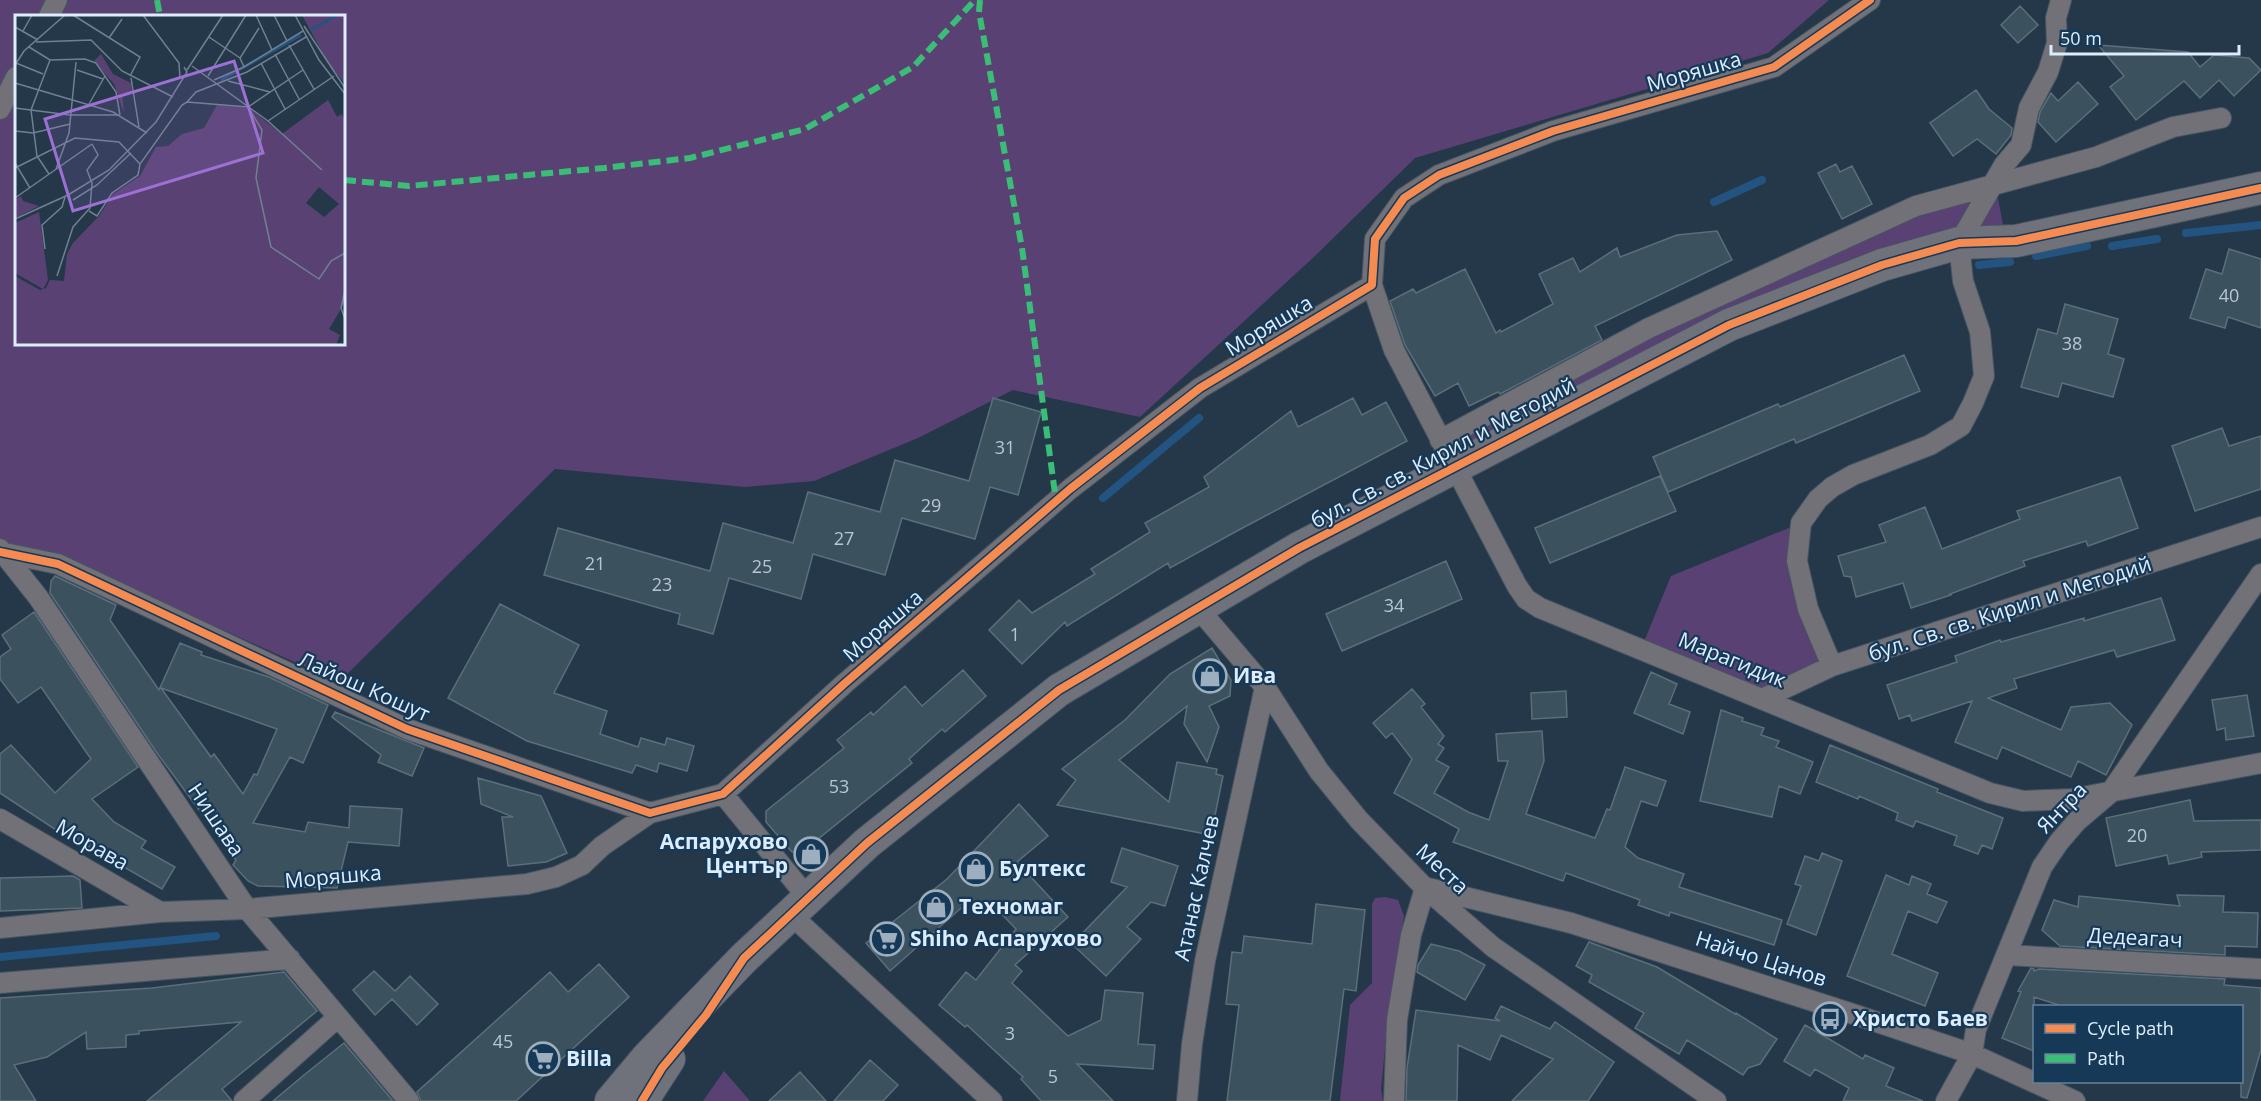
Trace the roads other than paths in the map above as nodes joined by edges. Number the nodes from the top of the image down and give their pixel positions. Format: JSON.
{"nodes":[{"id":1,"x":57,"y":0,"type":"edge"},
{"id":2,"x":1870,"y":0,"type":"edge"},
{"id":3,"x":2061,"y":0,"type":"edge"},
{"id":4,"x":50,"y":15,"type":"edge"},
{"id":5,"x":15,"y":79,"type":"edge"},
{"id":6,"x":0,"y":109,"type":"edge"},
{"id":7,"x":2221,"y":118,"type":"dead end"},
{"id":8,"x":1995,"y":183,"type":"junction"},
{"id":9,"x":2261,"y":188,"type":"edge"},
{"id":10,"x":1959,"y":243,"type":"junction"},
{"id":11,"x":1372,"y":285,"type":"junction"},
{"id":12,"x":1440,"y":440,"type":"junction"},
{"id":13,"x":1455,"y":466,"type":"junction"},
{"id":14,"x":2261,"y":527,"type":"edge"},
{"id":15,"x":0,"y":550,"type":"edge"},
{"id":16,"x":2261,"y":574,"type":"edge"},
{"id":17,"x":1197,"y":608,"type":"junction"},
{"id":18,"x":1832,"y":666,"type":"junction"},
{"id":19,"x":1265,"y":687,"type":"junction"},
{"id":20,"x":1762,"y":699,"type":"junction"},
{"id":21,"x":2261,"y":763,"type":"edge"},
{"id":22,"x":723,"y":794,"type":"junction"},
{"id":23,"x":2110,"y":794,"type":"junction"},
{"id":24,"x":650,"y":813,"type":"junction"},
{"id":25,"x":0,"y":819,"type":"edge"},
{"id":26,"x":1425,"y":888,"type":"junction"},
{"id":27,"x":799,"y":906,"type":"junction"},
{"id":28,"x":247,"y":909,"type":"junction"},
{"id":29,"x":160,"y":912,"type":"junction"},
{"id":30,"x":0,"y":928,"type":"edge"},
{"id":31,"x":2006,"y":955,"type":"junction"},
{"id":32,"x":290,"y":958,"type":"junction"},
{"id":33,"x":744,"y":958,"type":"junction"},
{"id":34,"x":2261,"y":969,"type":"edge"},
{"id":35,"x":0,"y":983,"type":"edge"},
{"id":36,"x":338,"y":1017,"type":"junction"},
{"id":37,"x":1972,"y":1054,"type":"junction"},
{"id":38,"x":2033,"y":1082,"type":"edge"},
{"id":39,"x":2036,"y":1083,"type":"edge"},
{"id":40,"x":244,"y":1101,"type":"edge"},
{"id":41,"x":409,"y":1101,"type":"edge"},
{"id":42,"x":611,"y":1101,"type":"edge"},
{"id":43,"x":642,"y":1101,"type":"edge"},
{"id":44,"x":992,"y":1101,"type":"edge"},
{"id":45,"x":1187,"y":1101,"type":"edge"},
{"id":46,"x":1394,"y":1101,"type":"edge"},
{"id":47,"x":1716,"y":1101,"type":"edge"},
{"id":48,"x":1946,"y":1101,"type":"edge"},
{"id":49,"x":2075,"y":1101,"type":"edge"}],
"edges":[{"from":1,"to":4,"type":"street"},
{"from":2,"to":11,"type":"street","name":"Моряшка"},
{"from":3,"to":8,"type":"street"},
{"from":5,"to":6,"type":"street"},
{"from":7,"to":8,"type":"street"},
{"from":8,"to":10,"type":"street"},
{"from":8,"to":12,"type":"street"},
{"from":9,"to":10,"type":"main road","name":"бул. Св. св. Кирил и Методий"},
{"from":10,"to":13,"type":"main road","name":"бул. Св. св. Кирил и Методий"},
{"from":10,"to":18,"type":"street"},
{"from":11,"to":12,"type":"street","name":"Марагидик"},
{"from":11,"to":22,"type":"street","name":"Моряшка"},
{"from":12,"to":13,"type":"street","name":"Марагидик"},
{"from":13,"to":17,"type":"main road","name":"бул. Св. св. Кирил и Методий"},
{"from":13,"to":20,"type":"street","name":"Марагидик"},
{"from":14,"to":18,"type":"street","name":"бул. Св. св. Кирил и Методий"},
{"from":15,"to":24,"type":"street","name":"Лайош Кошут"},
{"from":15,"to":28,"type":"street","name":"Нишава"},
{"from":16,"to":23,"type":"street","name":"Янтра"},
{"from":17,"to":19,"type":"street","name":"Места"},
{"from":17,"to":27,"type":"main road","name":"бул. Св. св. Кирил и Методий"},
{"from":18,"to":20,"type":"street","name":"бул. Св. св. Кирил и Методий"},
{"from":19,"to":26,"type":"street","name":"Места"},
{"from":19,"to":45,"type":"street","name":"Атанас Калчев"},
{"from":20,"to":23,"type":"street","name":"Марагидик"},
{"from":21,"to":23,"type":"street","name":"Марагидик"},
{"from":22,"to":24,"type":"street"},
{"from":22,"to":27,"type":"street"},
{"from":23,"to":31,"type":"street","name":"Янтра"},
{"from":24,"to":28,"type":"street","name":"Моряшка"},
{"from":25,"to":29,"type":"street","name":"Морава"},
{"from":26,"to":37,"type":"street","name":"Найчо Цанов"},
{"from":26,"to":46,"type":"street"},
{"from":26,"to":47,"type":"street","name":"Места"},
{"from":27,"to":33,"type":"main road","name":"бул. Св. св. Кирил и Методий"},
{"from":27,"to":44,"type":"street"},
{"from":28,"to":29,"type":"street","name":"Моряшка"},
{"from":28,"to":32,"type":"street","name":"Нишава"},
{"from":29,"to":30,"type":"street","name":"Моряшка"},
{"from":31,"to":34,"type":"street","name":"Дедеагач"},
{"from":31,"to":37,"type":"street","name":"Янтра"},
{"from":32,"to":35,"type":"street"},
{"from":32,"to":36,"type":"street","name":"Нишава"},
{"from":33,"to":42,"type":"main road"},
{"from":33,"to":43,"type":"main road"},
{"from":36,"to":40,"type":"street"},
{"from":36,"to":41,"type":"street","name":"Нишава"},
{"from":37,"to":38,"type":"street","name":"Найчо Цанов"},
{"from":37,"to":48,"type":"street","name":"Янтра"},
{"from":39,"to":49,"type":"street","name":"Найчо Цанов"}]}
